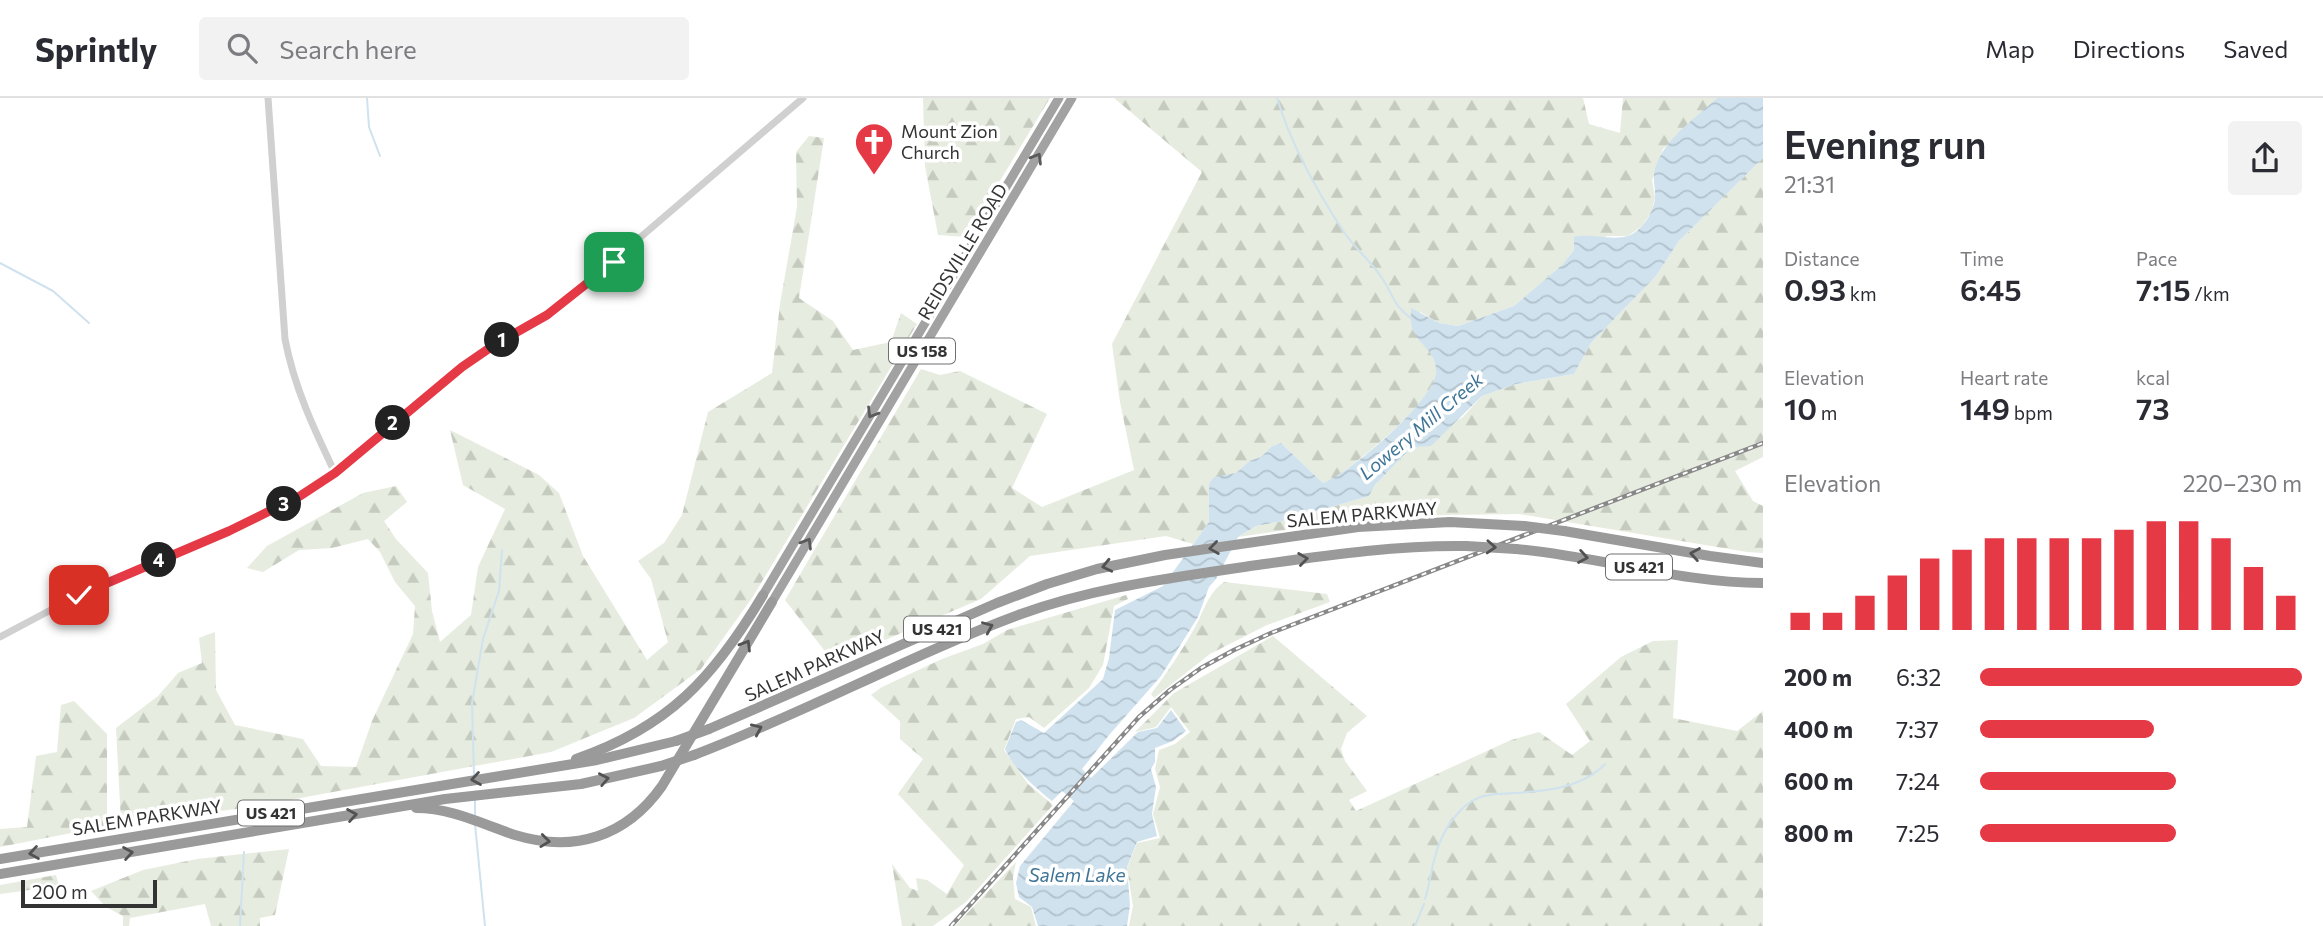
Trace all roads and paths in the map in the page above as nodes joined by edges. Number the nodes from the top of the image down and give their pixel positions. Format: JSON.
{"nodes":[{"id":1,"x":268,"y":98,"type":"edge"},
{"id":2,"x":803,"y":98,"type":"edge"},
{"id":3,"x":1059,"y":98,"type":"edge"},
{"id":4,"x":1072,"y":98,"type":"edge"},
{"id":5,"x":335,"y":473,"type":"junction"},
{"id":6,"x":1763,"y":563,"type":"edge"},
{"id":7,"x":1763,"y":583,"type":"edge"},
{"id":8,"x":768,"y":598,"type":"junction"},
{"id":9,"x":0,"y":637,"type":"edge"},
{"id":10,"x":543,"y":768,"type":"junction"},
{"id":11,"x":391,"y":809,"type":"junction"},
{"id":12,"x":0,"y":859,"type":"edge"},
{"id":13,"x":0,"y":875,"type":"edge"}],
"edges":[{"from":1,"to":5,"type":"street"},
{"from":2,"to":5,"type":"street"},
{"from":3,"to":8,"type":"highway","name":"REIDSVILLE ROAD","number":"US 158","one_way":true},
{"from":8,"to":4,"type":"highway","name":"REIDSVILLE ROAD","number":"US 158","one_way":true},
{"from":5,"to":9,"type":"street"},
{"from":6,"to":10,"type":"highway","name":"SALEM PARKWAY","number":"US 421","one_way":true,"bridge":true},
{"from":11,"to":7,"type":"highway","name":"SALEM PARKWAY","number":"US 421","one_way":true,"bridge":true},
{"from":8,"to":10,"type":"highway","number":"US 158"},
{"from":11,"to":8,"type":"highway","number":"US 158","one_way":true},
{"from":10,"to":12,"type":"highway","name":"SALEM PARKWAY","number":"US 421","one_way":true},
{"from":13,"to":11,"type":"highway","name":"SALEM PARKWAY","number":"US 421","one_way":true}]}
